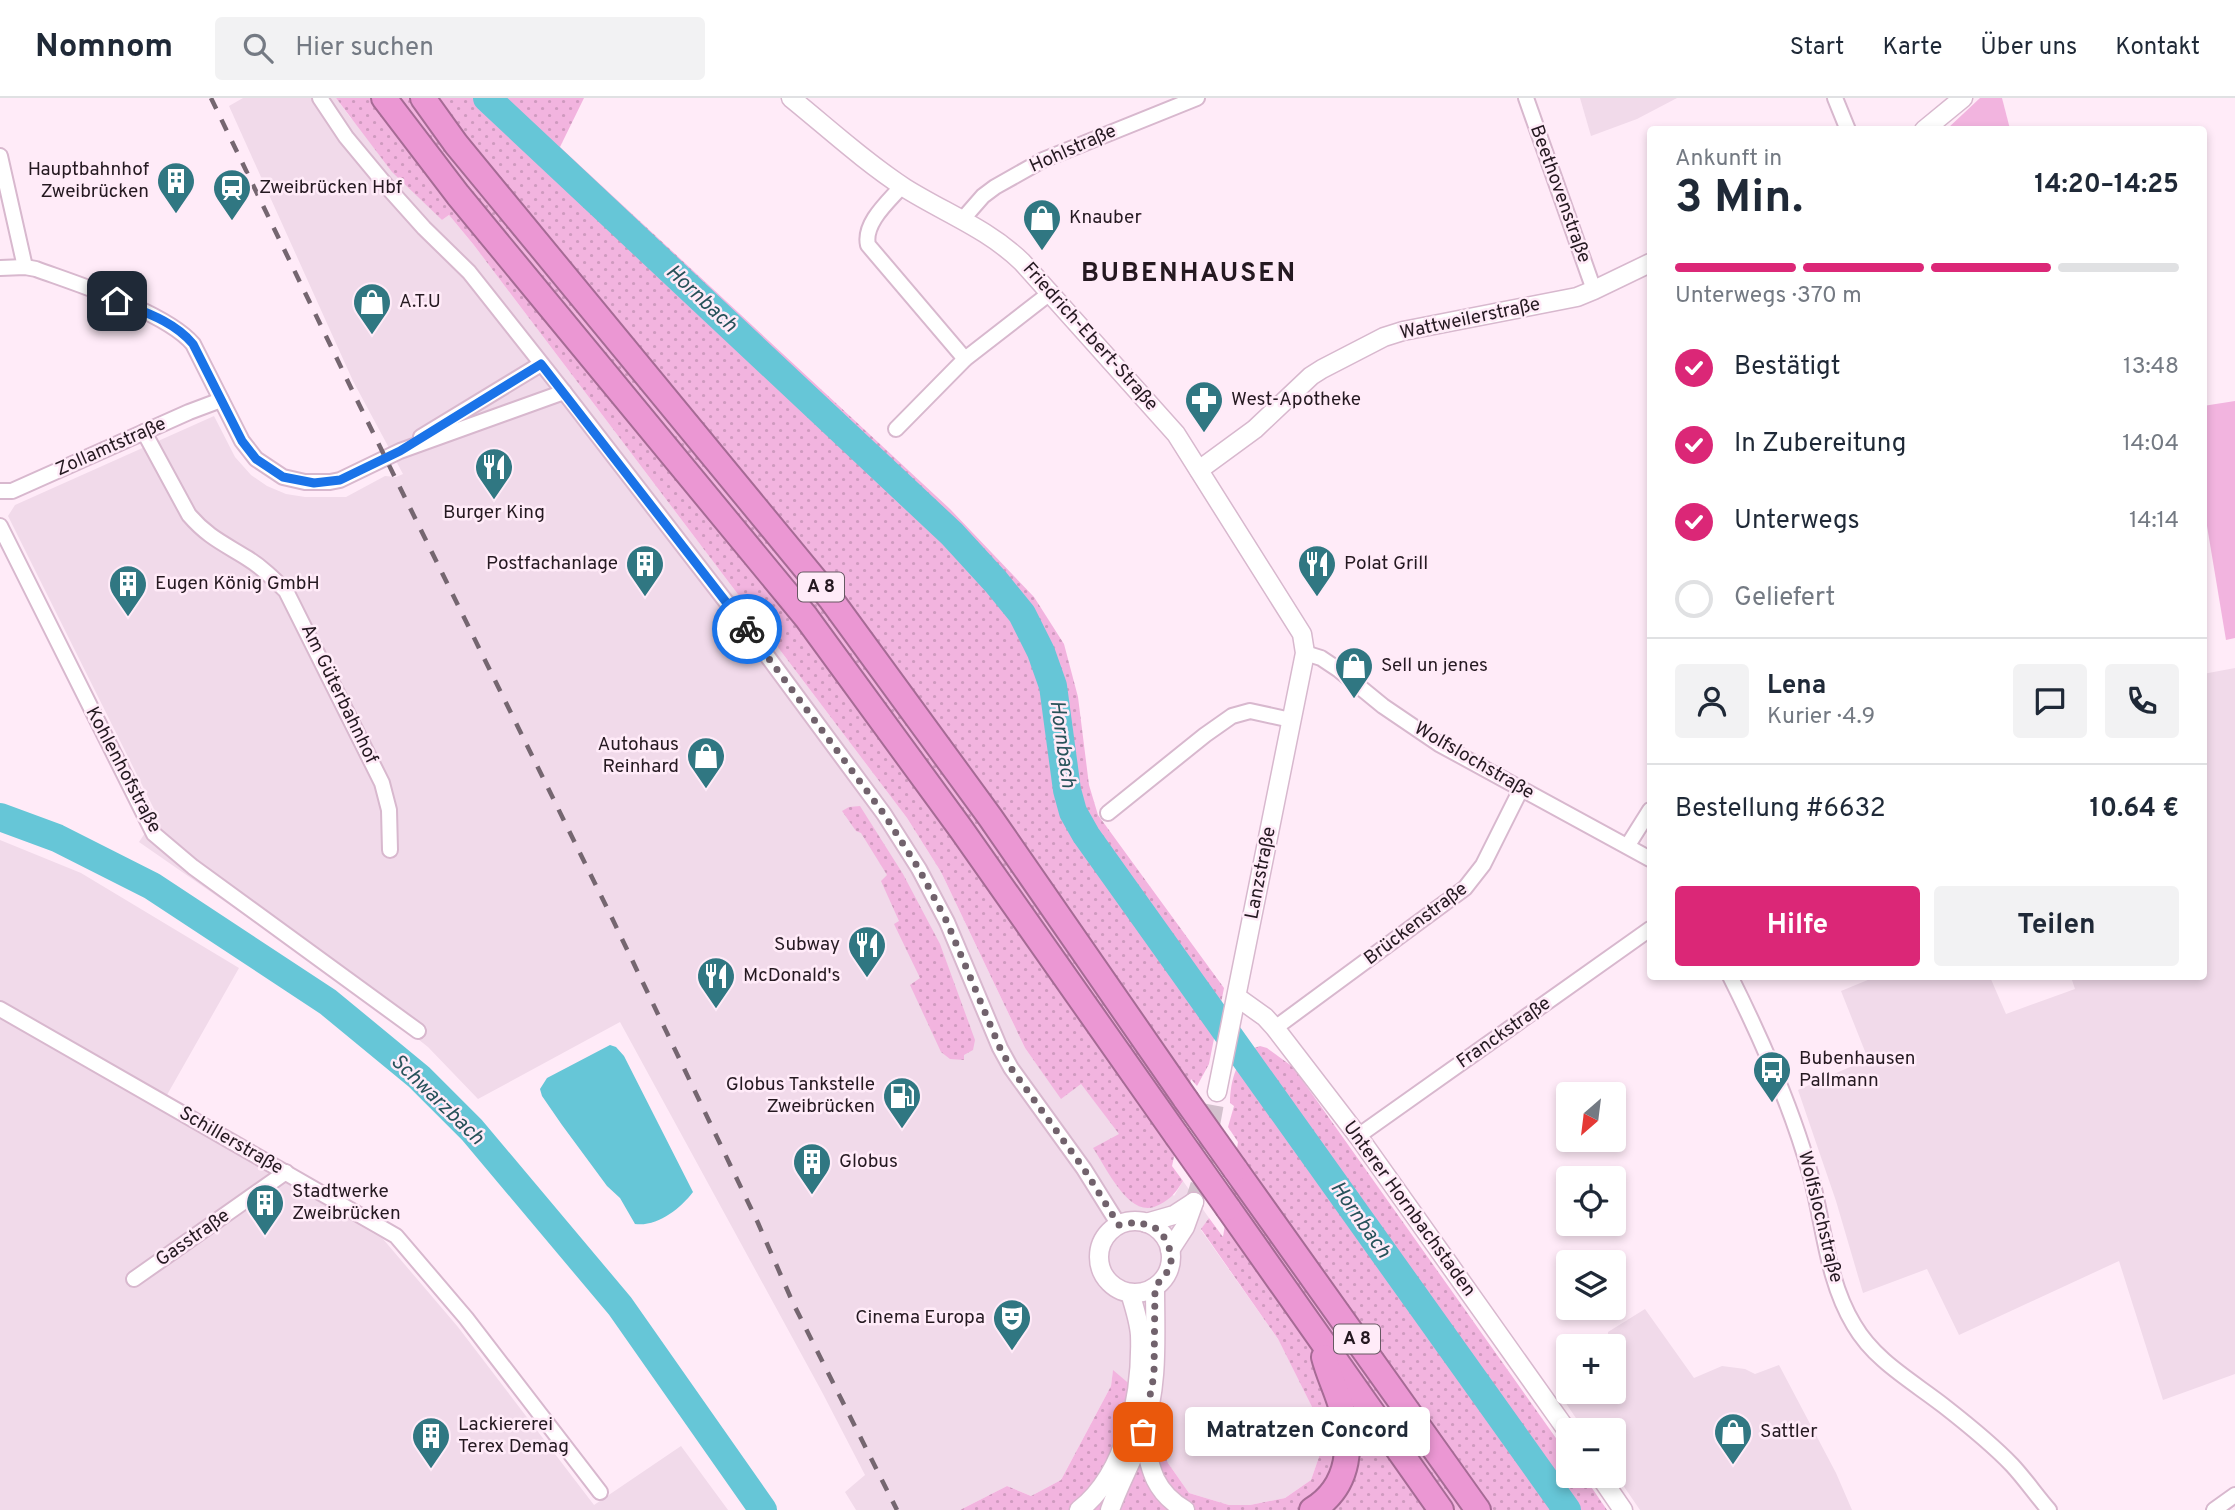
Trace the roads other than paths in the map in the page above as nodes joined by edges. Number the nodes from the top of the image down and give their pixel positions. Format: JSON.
{"nodes":[{"id":1,"x":320,"y":98,"type":"edge"},
{"id":2,"x":384,"y":98,"type":"edge"},
{"id":3,"x":423,"y":98,"type":"edge"},
{"id":4,"x":791,"y":98,"type":"edge"},
{"id":5,"x":1197,"y":98,"type":"edge"},
{"id":6,"x":1526,"y":98,"type":"edge"},
{"id":7,"x":1835,"y":98,"type":"edge"},
{"id":8,"x":1963,"y":98,"type":"edge"},
{"id":9,"x":1846,"y":126,"type":"edge"},
{"id":10,"x":1929,"y":126,"type":"edge"},
{"id":11,"x":0,"y":156,"type":"edge"},
{"id":12,"x":902,"y":186,"type":"junction"},
{"id":13,"x":962,"y":220,"type":"junction"},
{"id":14,"x":1647,"y":264,"type":"edge"},
{"id":15,"x":24,"y":267,"type":"junction"},
{"id":16,"x":0,"y":268,"type":"edge"},
{"id":17,"x":1594,"y":290,"type":"junction"},
{"id":18,"x":1050,"y":293,"type":"junction"},
{"id":19,"x":965,"y":359,"type":"junction"},
{"id":20,"x":541,"y":364,"type":"junction"},
{"id":21,"x":564,"y":392,"type":"junction"},
{"id":22,"x":221,"y":400,"type":"junction"},
{"id":23,"x":896,"y":429,"type":"dead end"},
{"id":24,"x":144,"y":432,"type":"junction"},
{"id":25,"x":400,"y":451,"type":"junction"},
{"id":26,"x":1199,"y":470,"type":"junction"},
{"id":27,"x":0,"y":491,"type":"edge"},
{"id":28,"x":0,"y":526,"type":"edge"},
{"id":29,"x":1305,"y":653,"type":"junction"},
{"id":30,"x":1291,"y":720,"type":"junction"},
{"id":31,"x":1521,"y":789,"type":"junction"},
{"id":32,"x":1108,"y":813,"type":"dead end"},
{"id":33,"x":1647,"y":815,"type":"edge"},
{"id":34,"x":1628,"y":845,"type":"junction"},
{"id":35,"x":390,"y":850,"type":"dead end"},
{"id":36,"x":1647,"y":857,"type":"edge"},
{"id":37,"x":1647,"y":931,"type":"edge"},
{"id":38,"x":1732,"y":980,"type":"edge"},
{"id":39,"x":1237,"y":999,"type":"junction"},
{"id":40,"x":0,"y":1009,"type":"edge"},
{"id":41,"x":1275,"y":1028,"type":"junction"},
{"id":42,"x":418,"y":1031,"type":"dead end"},
{"id":43,"x":1218,"y":1084,"type":"tunnel mouth"},
{"id":44,"x":1359,"y":1136,"type":"junction"},
{"id":45,"x":286,"y":1172,"type":"junction"},
{"id":46,"x":1146,"y":1223,"type":"junction"},
{"id":47,"x":1119,"y":1225,"type":"junction"},
{"id":48,"x":1170,"y":1250,"type":"junction"},
{"id":49,"x":134,"y":1279,"type":"dead end"},
{"id":50,"x":1155,"y":1287,"type":"junction"},
{"id":51,"x":1130,"y":1293,"type":"junction"},
{"id":52,"x":1321,"y":1339,"type":"junction"},
{"id":53,"x":1558,"y":1418,"type":"edge"},
{"id":54,"x":1143,"y":1432,"type":"junction"},
{"id":55,"x":1608,"y":1488,"type":"edge"},
{"id":56,"x":600,"y":1492,"type":"dead end"},
{"id":57,"x":2235,"y":1495,"type":"edge"},
{"id":58,"x":1079,"y":1510,"type":"edge"},
{"id":59,"x":1110,"y":1510,"type":"edge"},
{"id":60,"x":1185,"y":1510,"type":"edge"},
{"id":61,"x":1312,"y":1510,"type":"edge"},
{"id":62,"x":1441,"y":1510,"type":"edge"},
{"id":63,"x":1478,"y":1510,"type":"edge"},
{"id":64,"x":1623,"y":1510,"type":"edge"},
{"id":65,"x":2049,"y":1510,"type":"edge"},
{"id":66,"x":2214,"y":1510,"type":"edge"}],
"edges":[{"from":1,"to":20,"type":"street"},
{"from":2,"to":52,"type":"highway","number":"A 8","bridge":true},
{"from":3,"to":63,"type":"highway","number":"A 8","bridge":true},
{"from":4,"to":12,"type":"street","name":"Friedrich-Ebert-Straße"},
{"from":5,"to":13,"type":"street","name":"Hohlstraße"},
{"from":6,"to":17,"type":"street","name":"Beethovenstraße"},
{"from":7,"to":9,"type":"street"},
{"from":8,"to":10,"type":"street"},
{"from":11,"to":15,"type":"street"},
{"from":12,"to":13,"type":"street","name":"Friedrich-Ebert-Straße"},
{"from":12,"to":19,"type":"street"},
{"from":13,"to":18,"type":"street","name":"Friedrich-Ebert-Straße"},
{"from":14,"to":17,"type":"street","name":"Wattweilerstraße"},
{"from":15,"to":16,"type":"street"},
{"from":15,"to":22,"type":"street"},
{"from":17,"to":26,"type":"street","name":"Wattweilerstraße"},
{"from":18,"to":19,"type":"street"},
{"from":18,"to":26,"type":"street","name":"Friedrich-Ebert-Straße"},
{"from":19,"to":23,"type":"street"},
{"from":20,"to":21,"type":"street"},
{"from":20,"to":25,"type":"street"},
{"from":21,"to":25,"type":"street"},
{"from":21,"to":47,"type":"street"},
{"from":22,"to":24,"type":"street","name":"Zollamtstraße"},
{"from":22,"to":25,"type":"street"},
{"from":24,"to":27,"type":"street","name":"Zollamtstraße"},
{"from":24,"to":35,"type":"street","name":"Am Güterbahnhof"},
{"from":26,"to":29,"type":"street","name":"Friedrich-Ebert-Straße"},
{"from":28,"to":42,"type":"street","name":"Kohlenhofstraße"},
{"from":29,"to":30,"type":"street","name":"Lanzstraße"},
{"from":29,"to":31,"type":"street","name":"Wolfslochstraße"},
{"from":30,"to":32,"type":"street"},
{"from":30,"to":39,"type":"street","name":"Lanzstraße"},
{"from":31,"to":34,"type":"street","name":"Wolfslochstraße"},
{"from":31,"to":41,"type":"street","name":"Brückenstraße"},
{"from":33,"to":34,"type":"street"},
{"from":34,"to":36,"type":"street","name":"Wolfslochstraße"},
{"from":37,"to":44,"type":"street","name":"Franckstraße"},
{"from":38,"to":65,"type":"street","name":"Wolfslochstraße"},
{"from":39,"to":41,"type":"street","name":"Unterer Hornbachstaden"},
{"from":39,"to":43,"type":"street","name":"Lanzstraße"},
{"from":40,"to":45,"type":"street","name":"Schillerstraße"},
{"from":41,"to":44,"type":"street","name":"Unterer Hornbachstaden"},
{"from":44,"to":53,"type":"street","name":"Unterer Hornbachstaden"},
{"from":45,"to":49,"type":"street","name":"Gasstraße"},
{"from":45,"to":56,"type":"street","name":"Schillerstraße"},
{"from":46,"to":47,"type":"street"},
{"from":46,"to":48,"type":"street"},
{"from":46,"to":48,"type":"street"},
{"from":47,"to":51,"type":"street"},
{"from":48,"to":50,"type":"street"},
{"from":50,"to":51,"type":"street"},
{"from":50,"to":54,"type":"street"},
{"from":51,"to":58,"type":"street"},
{"from":52,"to":61,"type":"highway"},
{"from":52,"to":62,"type":"highway","number":"A 8"},
{"from":54,"to":59,"type":"street"},
{"from":54,"to":60,"type":"street"},
{"from":55,"to":64,"type":"street"},
{"from":57,"to":66,"type":"street"}]}
